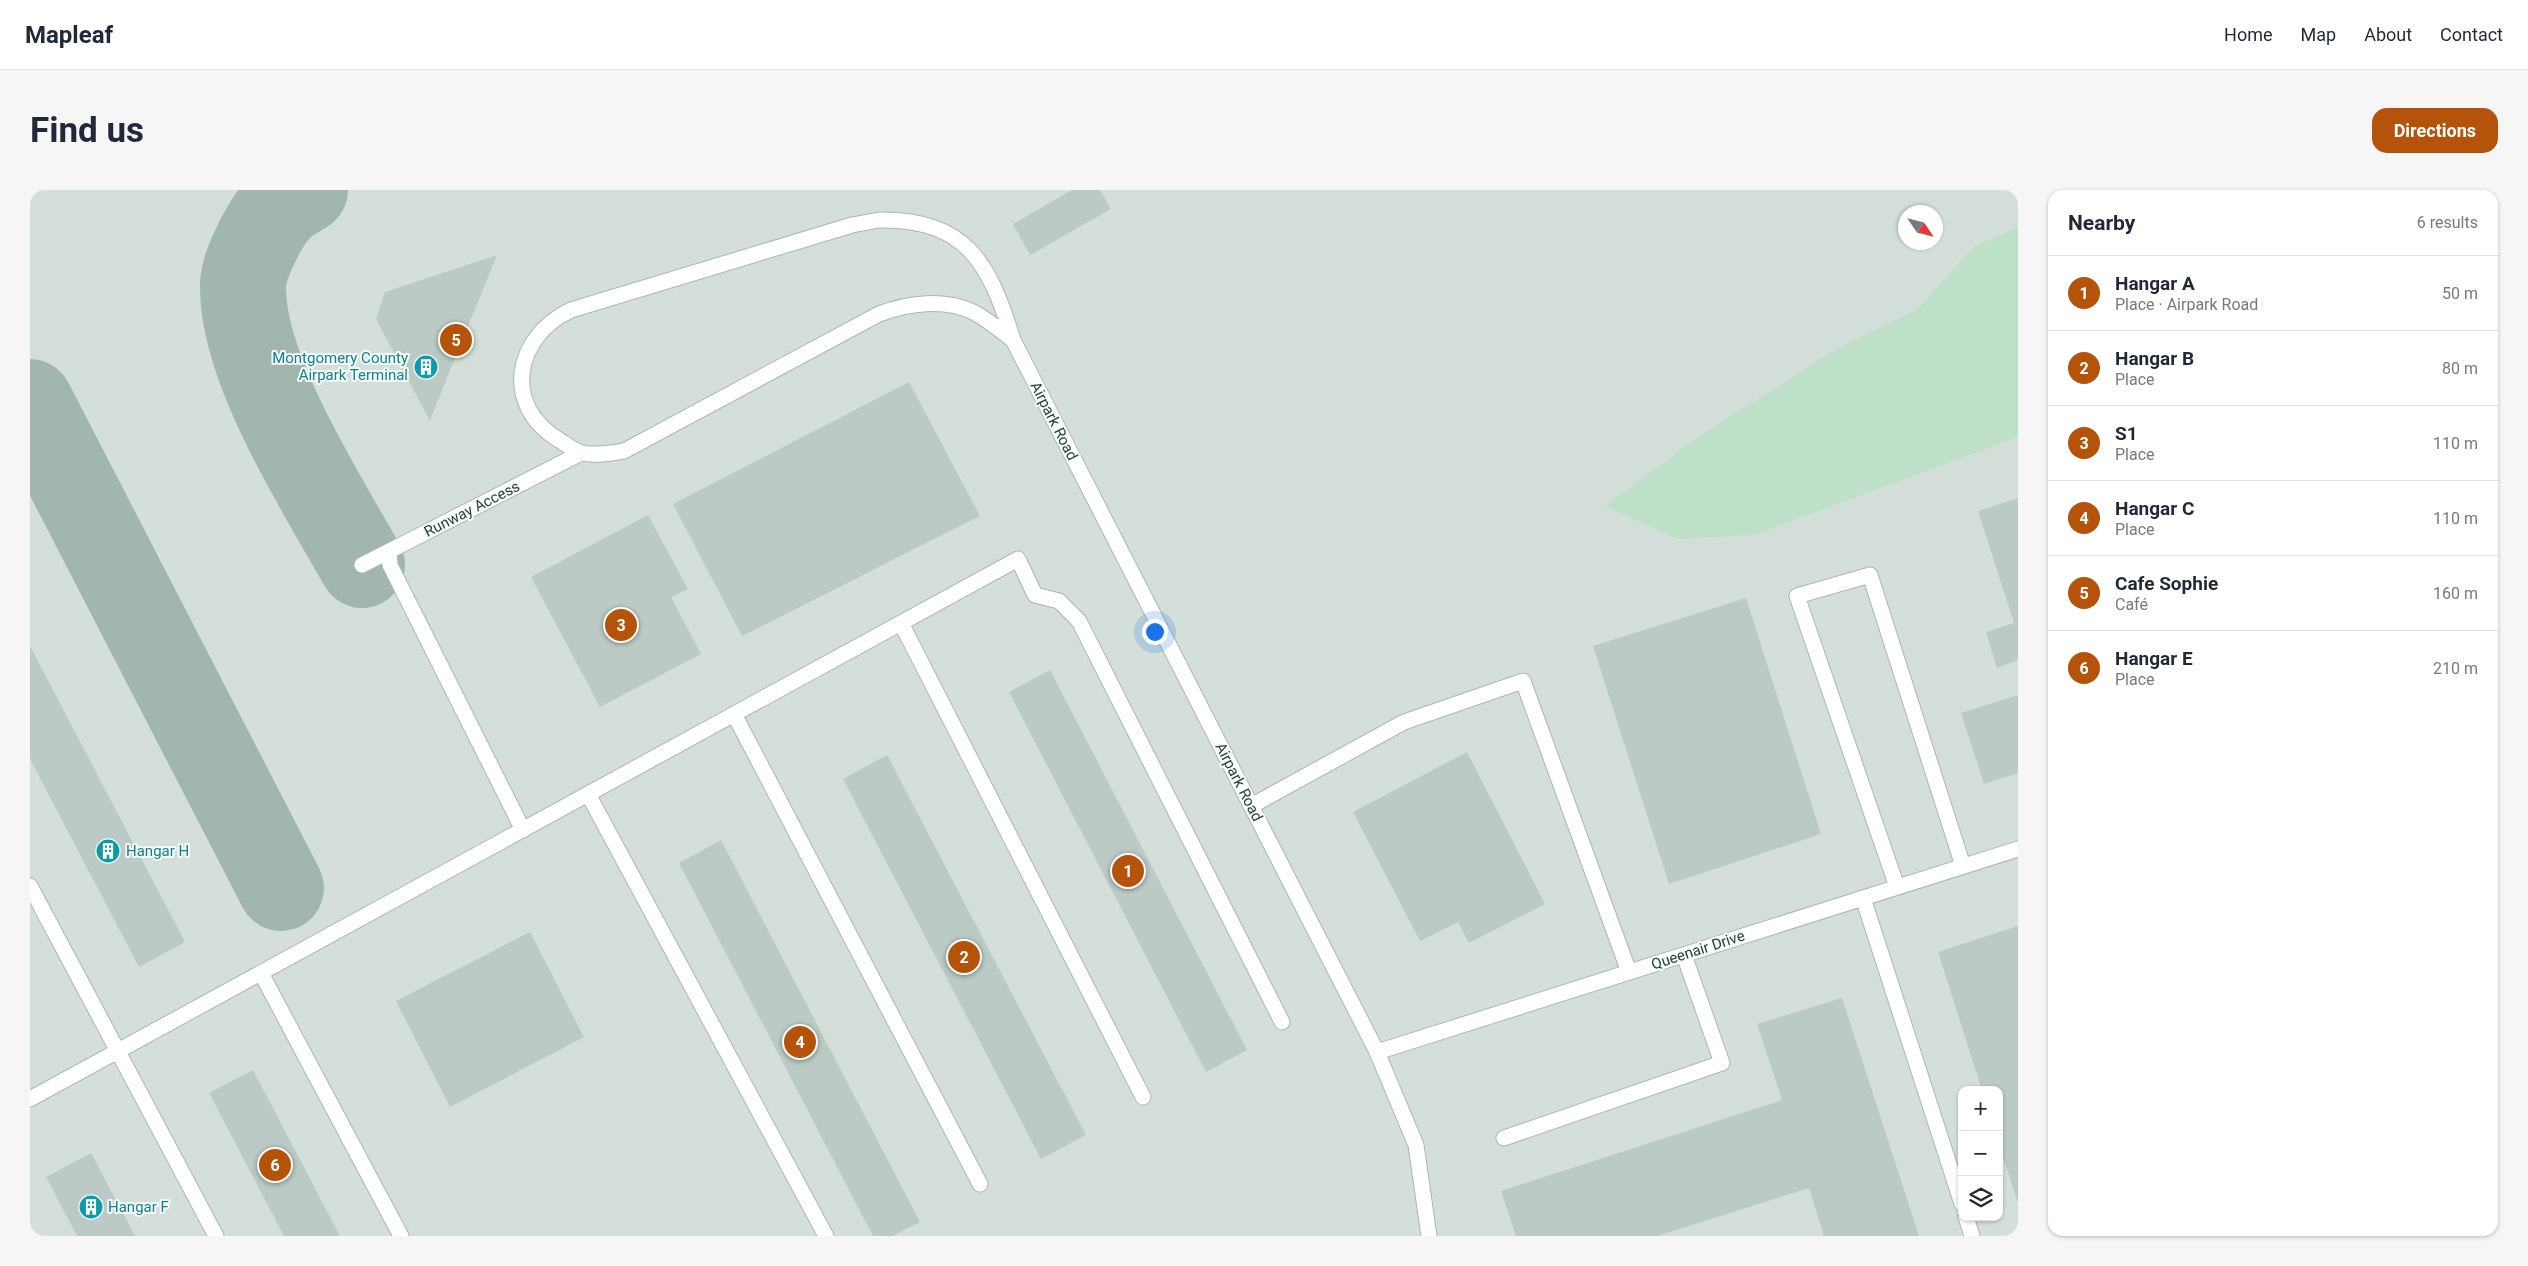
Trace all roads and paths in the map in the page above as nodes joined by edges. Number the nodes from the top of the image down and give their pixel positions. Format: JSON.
{"nodes":[{"id":1,"x":1013,"y":340,"type":"junction"},
{"id":2,"x":582,"y":453,"type":"junction"},
{"id":3,"x":389,"y":552,"type":"junction"},
{"id":4,"x":362,"y":565,"type":"dead end"},
{"id":5,"x":901,"y":623,"type":"junction"},
{"id":6,"x":734,"y":714,"type":"junction"},
{"id":7,"x":588,"y":794,"type":"junction"},
{"id":8,"x":1251,"y":806,"type":"junction"},
{"id":9,"x":523,"y":830,"type":"junction"},
{"id":10,"x":2018,"y":849,"type":"edge"},
{"id":11,"x":1964,"y":866,"type":"junction"},
{"id":12,"x":30,"y":886,"type":"edge"},
{"id":13,"x":1896,"y":887,"type":"junction"},
{"id":14,"x":1863,"y":898,"type":"junction"},
{"id":15,"x":1684,"y":955,"type":"junction"},
{"id":16,"x":1629,"y":972,"type":"junction"},
{"id":17,"x":261,"y":973,"type":"junction"},
{"id":18,"x":1282,"y":1022,"type":"dead end"},
{"id":19,"x":119,"y":1051,"type":"junction"},
{"id":20,"x":1377,"y":1052,"type":"junction"},
{"id":21,"x":1143,"y":1097,"type":"dead end"},
{"id":22,"x":30,"y":1099,"type":"edge"},
{"id":23,"x":1504,"y":1138,"type":"dead end"},
{"id":24,"x":980,"y":1184,"type":"dead end"},
{"id":25,"x":1958,"y":1192,"type":"edge"},
{"id":26,"x":1967,"y":1221,"type":"edge"},
{"id":27,"x":216,"y":1236,"type":"edge"},
{"id":28,"x":401,"y":1236,"type":"edge"},
{"id":29,"x":826,"y":1236,"type":"edge"},
{"id":30,"x":1429,"y":1236,"type":"edge"},
{"id":31,"x":1972,"y":1236,"type":"edge"}],
"edges":[{"from":1,"to":2,"type":"street"},
{"from":1,"to":2,"type":"street","name":"Airpark Road"},
{"from":1,"to":8,"type":"street","name":"Airpark Road"},
{"from":2,"to":3,"type":"street","name":"Runway Access"},
{"from":3,"to":4,"type":"street","name":"Runway Access"},
{"from":3,"to":9,"type":"street"},
{"from":5,"to":6,"type":"street"},
{"from":5,"to":18,"type":"street"},
{"from":5,"to":21,"type":"street"},
{"from":6,"to":7,"type":"street"},
{"from":6,"to":24,"type":"street"},
{"from":7,"to":9,"type":"street"},
{"from":7,"to":29,"type":"street"},
{"from":8,"to":16,"type":"street"},
{"from":8,"to":20,"type":"street","name":"Airpark Road"},
{"from":9,"to":17,"type":"street"},
{"from":10,"to":11,"type":"street","name":"Queenair Drive"},
{"from":11,"to":13,"type":"street","name":"Queenair Drive"},
{"from":11,"to":13,"type":"street"},
{"from":12,"to":19,"type":"street"},
{"from":13,"to":14,"type":"street","name":"Queenair Drive"},
{"from":14,"to":15,"type":"street","name":"Queenair Drive"},
{"from":14,"to":25,"type":"street"},
{"from":15,"to":16,"type":"street","name":"Queenair Drive"},
{"from":15,"to":23,"type":"street"},
{"from":16,"to":20,"type":"street","name":"Queenair Drive"},
{"from":17,"to":19,"type":"street"},
{"from":17,"to":28,"type":"street"},
{"from":19,"to":22,"type":"street"},
{"from":19,"to":27,"type":"street"},
{"from":20,"to":30,"type":"street","name":"Airpark Road"},
{"from":26,"to":31,"type":"street"}]}
